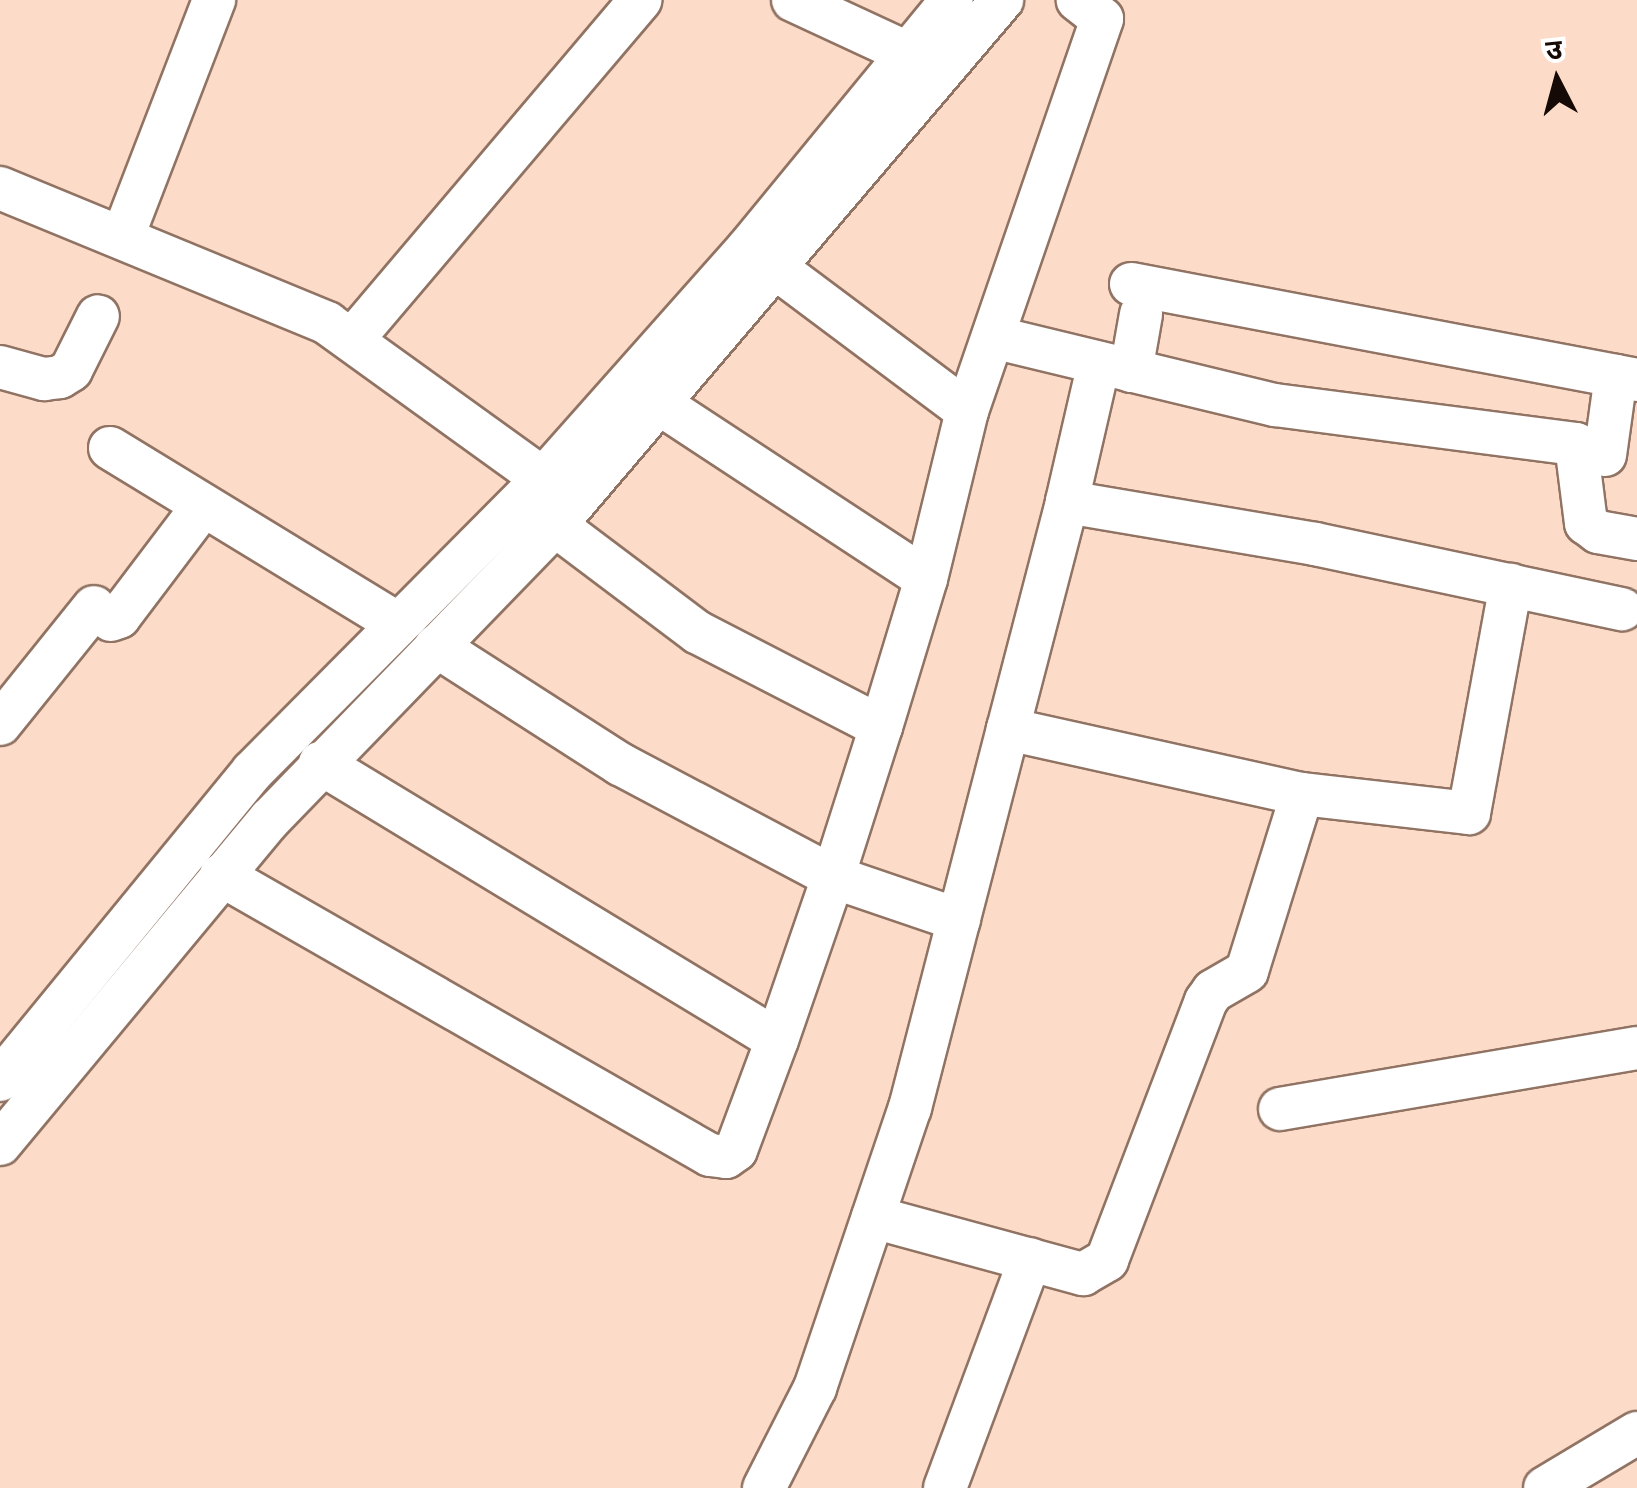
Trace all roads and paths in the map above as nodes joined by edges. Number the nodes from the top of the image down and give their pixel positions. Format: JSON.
{"nodes":[{"id":1,"x":214,"y":0,"type":"edge"},
{"id":2,"x":640,"y":0,"type":"edge"},
{"id":3,"x":793,"y":0,"type":"edge"},
{"id":4,"x":952,"y":0,"type":"edge"},
{"id":5,"x":1002,"y":0,"type":"edge"},
{"id":6,"x":1078,"y":0,"type":"edge"},
{"id":7,"x":908,"y":53,"type":"junction"},
{"id":8,"x":0,"y":188,"type":"edge"},
{"id":9,"x":123,"y":236,"type":"junction"},
{"id":10,"x":777,"y":269,"type":"junction"},
{"id":11,"x":98,"y":316,"type":"dead end"},
{"id":12,"x":993,"y":337,"type":"junction"},
{"id":13,"x":352,"y":340,"type":"junction"},
{"id":14,"x":0,"y":367,"type":"edge"},
{"id":15,"x":1115,"y":367,"type":"junction"},
{"id":16,"x":1626,"y":378,"type":"edge"},
{"id":17,"x":660,"y":404,"type":"junction"},
{"id":18,"x":967,"y":411,"type":"junction"},
{"id":19,"x":110,"y":448,"type":"dead end"},
{"id":20,"x":1605,"y":455,"type":"dead end"},
{"id":21,"x":544,"y":479,"type":"junction"},
{"id":22,"x":1068,"y":502,"type":"junction"},
{"id":23,"x":203,"y":506,"type":"junction"},
{"id":24,"x":555,"y":525,"type":"junction"},
{"id":25,"x":1637,"y":539,"type":"edge"},
{"id":26,"x":926,"y":579,"type":"junction"},
{"id":27,"x":1511,"y":585,"type":"junction"},
{"id":28,"x":1622,"y":609,"type":"dead end"},
{"id":29,"x":398,"y":624,"type":"junction"},
{"id":30,"x":436,"y":646,"type":"junction"},
{"id":31,"x":0,"y":724,"type":"edge"},
{"id":32,"x":881,"y":727,"type":"junction"},
{"id":33,"x":1008,"y":729,"type":"junction"},
{"id":34,"x":320,"y":763,"type":"junction"},
{"id":35,"x":1302,"y":794,"type":"junction"},
{"id":36,"x":221,"y":875,"type":"junction"},
{"id":37,"x":833,"y":878,"type":"junction"},
{"id":38,"x":959,"y":920,"type":"junction"},
{"id":39,"x":777,"y":1040,"type":"junction"},
{"id":40,"x":1637,"y":1048,"type":"edge"},
{"id":41,"x":0,"y":1080,"type":"edge"},
{"id":42,"x":1280,"y":1109,"type":"dead end"},
{"id":43,"x":0,"y":1144,"type":"edge"},
{"id":44,"x":873,"y":1216,"type":"junction"},
{"id":45,"x":1030,"y":1259,"type":"junction"},
{"id":46,"x":1636,"y":1436,"type":"edge"},
{"id":47,"x":764,"y":1488,"type":"edge"},
{"id":48,"x":944,"y":1488,"type":"edge"},
{"id":49,"x":1545,"y":1488,"type":"edge"}],
"edges":[{"from":1,"to":9,"type":"street"},
{"from":2,"to":13,"type":"street"},
{"from":3,"to":7,"type":"street"},
{"from":4,"to":7,"type":"street"},
{"from":5,"to":10,"type":"street"},
{"from":6,"to":12,"type":"street"},
{"from":7,"to":21,"type":"street"},
{"from":8,"to":9,"type":"street"},
{"from":9,"to":13,"type":"street"},
{"from":10,"to":17,"type":"street"},
{"from":10,"to":18,"type":"street"},
{"from":11,"to":14,"type":"street"},
{"from":12,"to":15,"type":"street"},
{"from":12,"to":18,"type":"street"},
{"from":13,"to":21,"type":"street"},
{"from":15,"to":16,"type":"street"},
{"from":15,"to":22,"type":"street"},
{"from":15,"to":25,"type":"street"},
{"from":16,"to":20,"type":"street"},
{"from":17,"to":24,"type":"street"},
{"from":17,"to":26,"type":"street"},
{"from":18,"to":26,"type":"street"},
{"from":19,"to":23,"type":"street"},
{"from":21,"to":29,"type":"street"},
{"from":22,"to":27,"type":"street"},
{"from":22,"to":33,"type":"street"},
{"from":23,"to":29,"type":"street"},
{"from":23,"to":31,"type":"street"},
{"from":24,"to":30,"type":"street"},
{"from":24,"to":32,"type":"street"},
{"from":26,"to":32,"type":"street"},
{"from":27,"to":28,"type":"street"},
{"from":27,"to":35,"type":"street"},
{"from":29,"to":41,"type":"street"},
{"from":30,"to":34,"type":"street"},
{"from":30,"to":37,"type":"street"},
{"from":32,"to":37,"type":"street"},
{"from":33,"to":35,"type":"street"},
{"from":33,"to":38,"type":"street"},
{"from":34,"to":36,"type":"street"},
{"from":34,"to":39,"type":"street"},
{"from":35,"to":45,"type":"street"},
{"from":36,"to":39,"type":"street"},
{"from":36,"to":43,"type":"street"},
{"from":37,"to":38,"type":"street"},
{"from":37,"to":39,"type":"street"},
{"from":38,"to":44,"type":"street"},
{"from":40,"to":42,"type":"street"},
{"from":44,"to":45,"type":"street"},
{"from":44,"to":47,"type":"street"},
{"from":45,"to":48,"type":"street"},
{"from":46,"to":49,"type":"street"}]}
